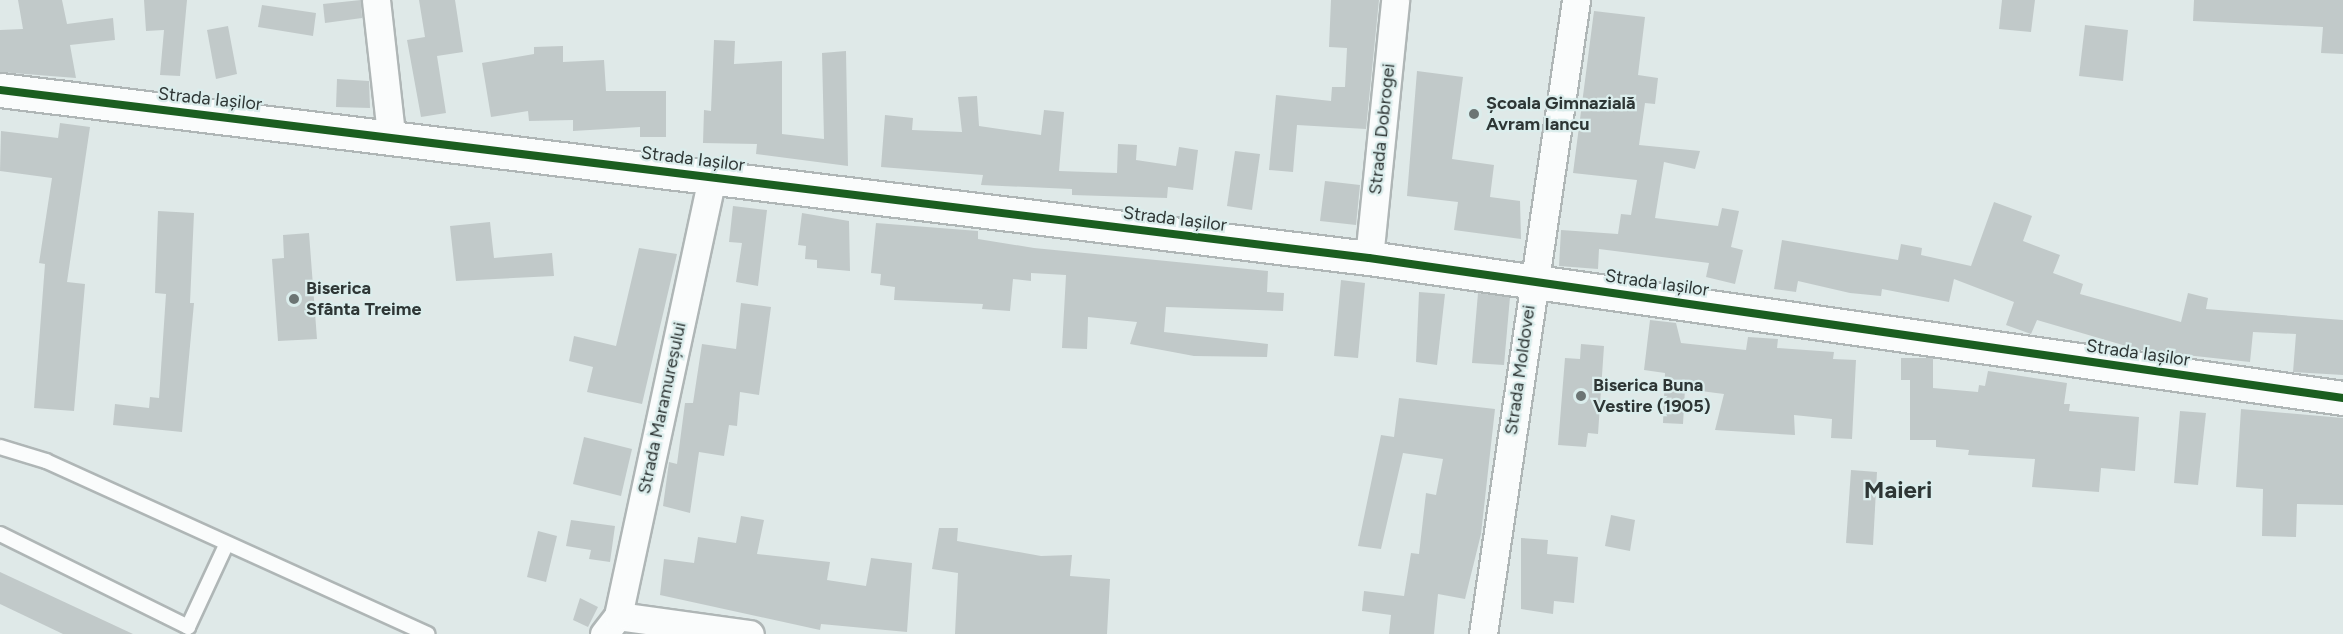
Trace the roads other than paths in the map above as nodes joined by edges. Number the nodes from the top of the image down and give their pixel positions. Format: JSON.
{"nodes":[{"id":1,"x":376,"y":0,"type":"edge"},
{"id":2,"x":1395,"y":0,"type":"edge"},
{"id":3,"x":1576,"y":0,"type":"edge"},
{"id":4,"x":0,"y":90,"type":"edge"},
{"id":5,"x":391,"y":134,"type":"junction"},
{"id":6,"x":712,"y":177,"type":"junction"},
{"id":7,"x":1369,"y":258,"type":"junction"},
{"id":8,"x":1533,"y":280,"type":"junction"},
{"id":9,"x":2343,"y":398,"type":"edge"},
{"id":10,"x":0,"y":447,"type":"edge"},
{"id":11,"x":0,"y":534,"type":"edge"},
{"id":12,"x":226,"y":546,"type":"junction"},
{"id":13,"x":611,"y":625,"type":"edge"},
{"id":14,"x":428,"y":634,"type":"edge"},
{"id":15,"x":750,"y":634,"type":"edge"},
{"id":16,"x":1483,"y":634,"type":"edge"}],
"edges":[{"from":1,"to":5,"type":"street"},
{"from":2,"to":7,"type":"street","name":"Strada Dobrogei"},
{"from":3,"to":8,"type":"street","name":"Strada Moldovei"},
{"from":4,"to":5,"type":"street","name":"Strada Iașilor"},
{"from":5,"to":6,"type":"street","name":"Strada Iașilor"},
{"from":6,"to":7,"type":"street","name":"Strada Iașilor"},
{"from":6,"to":13,"type":"street","name":"Strada Maramureșului"},
{"from":7,"to":8,"type":"street","name":"Strada Iașilor"},
{"from":8,"to":9,"type":"street","name":"Strada Iașilor"},
{"from":8,"to":16,"type":"street","name":"Strada Moldovei"},
{"from":10,"to":12,"type":"lane"},
{"from":11,"to":12,"type":"lane"},
{"from":12,"to":14,"type":"lane"},
{"from":13,"to":15,"type":"street"}]}
